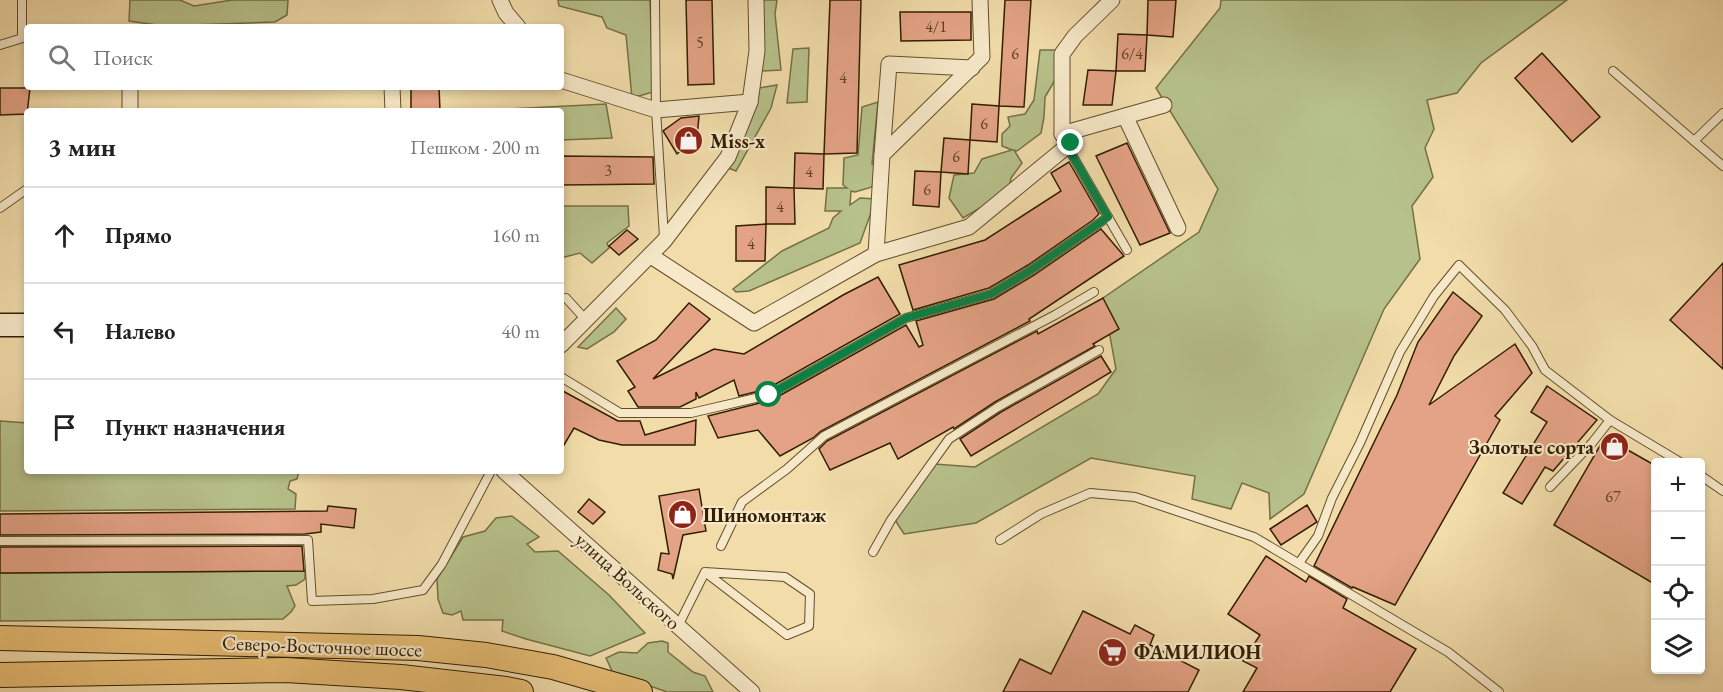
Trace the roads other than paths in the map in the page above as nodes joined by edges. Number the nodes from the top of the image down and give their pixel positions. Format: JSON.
{"nodes":[{"id":1,"x":22,"y":0,"type":"edge"},
{"id":2,"x":500,"y":0,"type":"edge"},
{"id":3,"x":655,"y":0,"type":"edge"},
{"id":4,"x":756,"y":0,"type":"edge"},
{"id":5,"x":980,"y":0,"type":"edge"},
{"id":6,"x":1112,"y":0,"type":"edge"},
{"id":7,"x":516,"y":24,"type":"edge"},
{"id":8,"x":24,"y":37,"type":"edge"},
{"id":9,"x":0,"y":45,"type":"edge"},
{"id":10,"x":972,"y":68,"type":"junction"},
{"id":11,"x":1613,"y":71,"type":"dead end"},
{"id":12,"x":564,"y":72,"type":"edge"},
{"id":13,"x":564,"y":81,"type":"edge"},
{"id":14,"x":581,"y":86,"type":"junction"},
{"id":15,"x":130,"y":90,"type":"edge"},
{"id":16,"x":392,"y":90,"type":"edge"},
{"id":17,"x":750,"y":102,"type":"junction"},
{"id":18,"x":1164,"y":105,"type":"dead end"},
{"id":19,"x":130,"y":108,"type":"edge"},
{"id":20,"x":393,"y":108,"type":"edge"},
{"id":21,"x":656,"y":110,"type":"junction"},
{"id":22,"x":1723,"y":113,"type":"edge"},
{"id":23,"x":1125,"y":116,"type":"junction"},
{"id":24,"x":1065,"y":140,"type":"junction"},
{"id":25,"x":1694,"y":141,"type":"junction"},
{"id":26,"x":882,"y":155,"type":"junction"},
{"id":27,"x":1723,"y":166,"type":"edge"},
{"id":28,"x":24,"y":191,"type":"edge"},
{"id":29,"x":0,"y":208,"type":"edge"},
{"id":30,"x":1108,"y":217,"type":"junction"},
{"id":31,"x":1178,"y":228,"type":"dead end"},
{"id":32,"x":664,"y":241,"type":"junction"},
{"id":33,"x":1127,"y":250,"type":"dead end"},
{"id":34,"x":876,"y":254,"type":"junction"},
{"id":35,"x":651,"y":256,"type":"junction"},
{"id":36,"x":1094,"y":292,"type":"dead end"},
{"id":37,"x":566,"y":298,"type":"dead end"},
{"id":38,"x":586,"y":320,"type":"junction"},
{"id":39,"x":0,"y":325,"type":"edge"},
{"id":40,"x":24,"y":325,"type":"edge"},
{"id":41,"x":564,"y":342,"type":"edge"},
{"id":42,"x":1099,"y":350,"type":"dead end"},
{"id":43,"x":564,"y":379,"type":"edge"},
{"id":44,"x":1610,"y":420,"type":"junction"},
{"id":45,"x":1673,"y":458,"type":"edge"},
{"id":46,"x":489,"y":474,"type":"edge"},
{"id":47,"x":507,"y":474,"type":"edge"},
{"id":48,"x":1705,"y":478,"type":"edge"},
{"id":49,"x":1550,"y":487,"type":"dead end"},
{"id":50,"x":1723,"y":490,"type":"edge"},
{"id":51,"x":1000,"y":540,"type":"dead end"},
{"id":52,"x":0,"y":541,"type":"edge"},
{"id":53,"x":721,"y":546,"type":"dead end"},
{"id":54,"x":873,"y":552,"type":"dead end"},
{"id":55,"x":1299,"y":563,"type":"junction"},
{"id":56,"x":705,"y":572,"type":"junction"},
{"id":57,"x":678,"y":626,"type":"junction"},
{"id":58,"x":0,"y":638,"type":"edge"},
{"id":59,"x":0,"y":675,"type":"edge"},
{"id":60,"x":521,"y":692,"type":"edge"},
{"id":61,"x":640,"y":692,"type":"edge"},
{"id":62,"x":752,"y":692,"type":"edge"},
{"id":63,"x":1499,"y":692,"type":"edge"}],
"edges":[{"from":1,"to":8,"type":"lane"},
{"from":2,"to":7,"type":"street"},
{"from":3,"to":21,"type":"lane"},
{"from":4,"to":17,"type":"street"},
{"from":5,"to":10,"type":"street"},
{"from":6,"to":24,"type":"street"},
{"from":8,"to":9,"type":"lane"},
{"from":10,"to":26,"type":"street"},
{"from":10,"to":26,"type":"street"},
{"from":11,"to":25,"type":"lane"},
{"from":12,"to":14,"type":"street"},
{"from":13,"to":14,"type":"street"},
{"from":14,"to":21,"type":"street"},
{"from":15,"to":19,"type":"street"},
{"from":16,"to":20,"type":"street"},
{"from":17,"to":21,"type":"street"},
{"from":17,"to":32,"type":"street"},
{"from":18,"to":23,"type":"street"},
{"from":21,"to":32,"type":"lane"},
{"from":22,"to":25,"type":"lane"},
{"from":23,"to":24,"type":"street"},
{"from":23,"to":31,"type":"street"},
{"from":24,"to":30,"type":"lane"},
{"from":24,"to":34,"type":"street"},
{"from":25,"to":27,"type":"lane"},
{"from":26,"to":34,"type":"street"},
{"from":28,"to":29,"type":"lane"},
{"from":30,"to":33,"type":"lane"},
{"from":30,"to":43,"type":"lane"},
{"from":32,"to":35,"type":"street"},
{"from":34,"to":35,"type":"street"},
{"from":35,"to":38,"type":"street"},
{"from":36,"to":53,"type":"lane"},
{"from":37,"to":38,"type":"lane"},
{"from":38,"to":41,"type":"street"},
{"from":39,"to":40,"type":"main road"},
{"from":42,"to":54,"type":"lane"},
{"from":44,"to":45,"type":"lane"},
{"from":44,"to":49,"type":"lane"},
{"from":44,"to":55,"type":"lane"},
{"from":46,"to":52,"type":"lane"},
{"from":47,"to":57,"type":"street","name":"улица Вольского"},
{"from":48,"to":50,"type":"lane"},
{"from":51,"to":55,"type":"lane"},
{"from":55,"to":63,"type":"lane"},
{"from":56,"to":56,"type":"lane"},
{"from":56,"to":57,"type":"lane"},
{"from":57,"to":62,"type":"street","name":"улица Вольского"},
{"from":58,"to":61,"type":"main road","name":"Северо-Восточное шоссе"},
{"from":59,"to":60,"type":"main road","name":"Северо-Восточное шоссе"}]}
